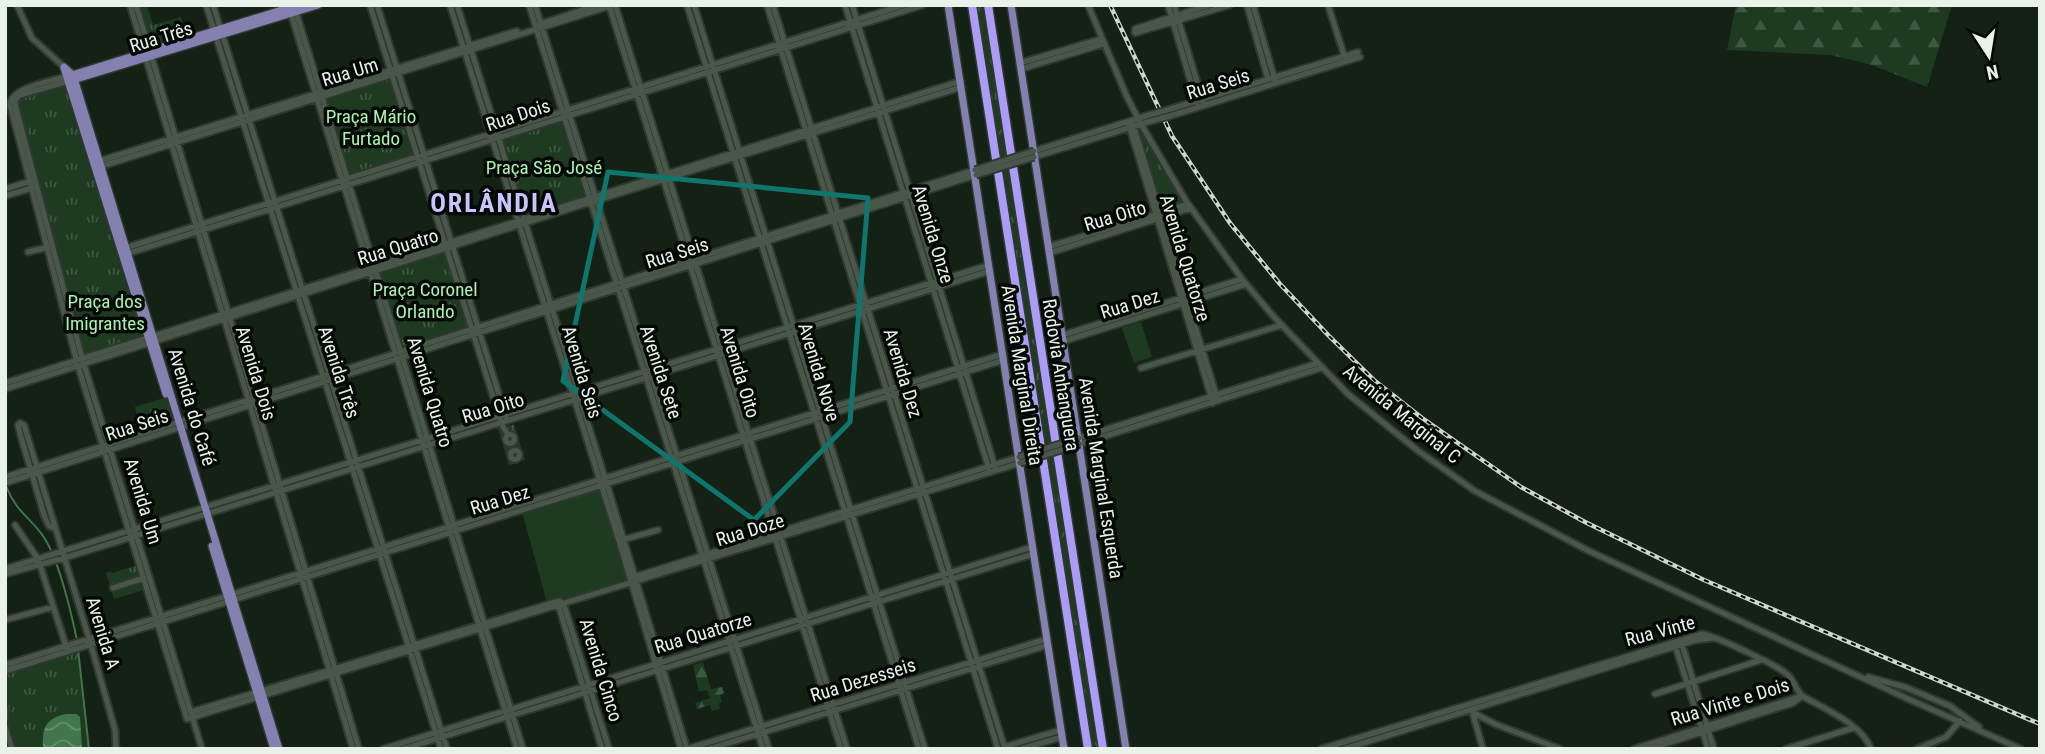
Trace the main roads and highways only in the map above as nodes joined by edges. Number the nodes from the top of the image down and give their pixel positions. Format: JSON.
{"nodes":[{"id":1,"x":318,"y":5,"type":"edge"},
{"id":2,"x":948,"y":5,"type":"edge"},
{"id":3,"x":972,"y":5,"type":"edge"},
{"id":4,"x":988,"y":5,"type":"edge"},
{"id":5,"x":1011,"y":5,"type":"edge"},
{"id":6,"x":293,"y":8,"type":"edge"},
{"id":7,"x":64,"y":67,"type":"road end"},
{"id":8,"x":71,"y":78,"type":"junction"},
{"id":9,"x":276,"y":749,"type":"edge"},
{"id":10,"x":1064,"y":749,"type":"edge"},
{"id":11,"x":1088,"y":749,"type":"edge"},
{"id":12,"x":1103,"y":749,"type":"edge"},
{"id":13,"x":1126,"y":749,"type":"edge"}],
"edges":[{"from":1,"to":6,"type":"main road","name":"Rua Três"},
{"from":2,"to":10,"type":"main road","name":"Avenida Marginal Direita"},
{"from":3,"to":11,"type":"highway","name":"Rodovia Anhanguera"},
{"from":4,"to":12,"type":"highway","name":"Rodovia Anhanguera"},
{"from":5,"to":13,"type":"main road","name":"Avenida Marginal Esquerda"},
{"from":6,"to":8,"type":"main road","name":"Rua Três"},
{"from":7,"to":8,"type":"main road","name":"Avenida do Café"},
{"from":8,"to":9,"type":"main road","name":"Avenida do Café"}]}
